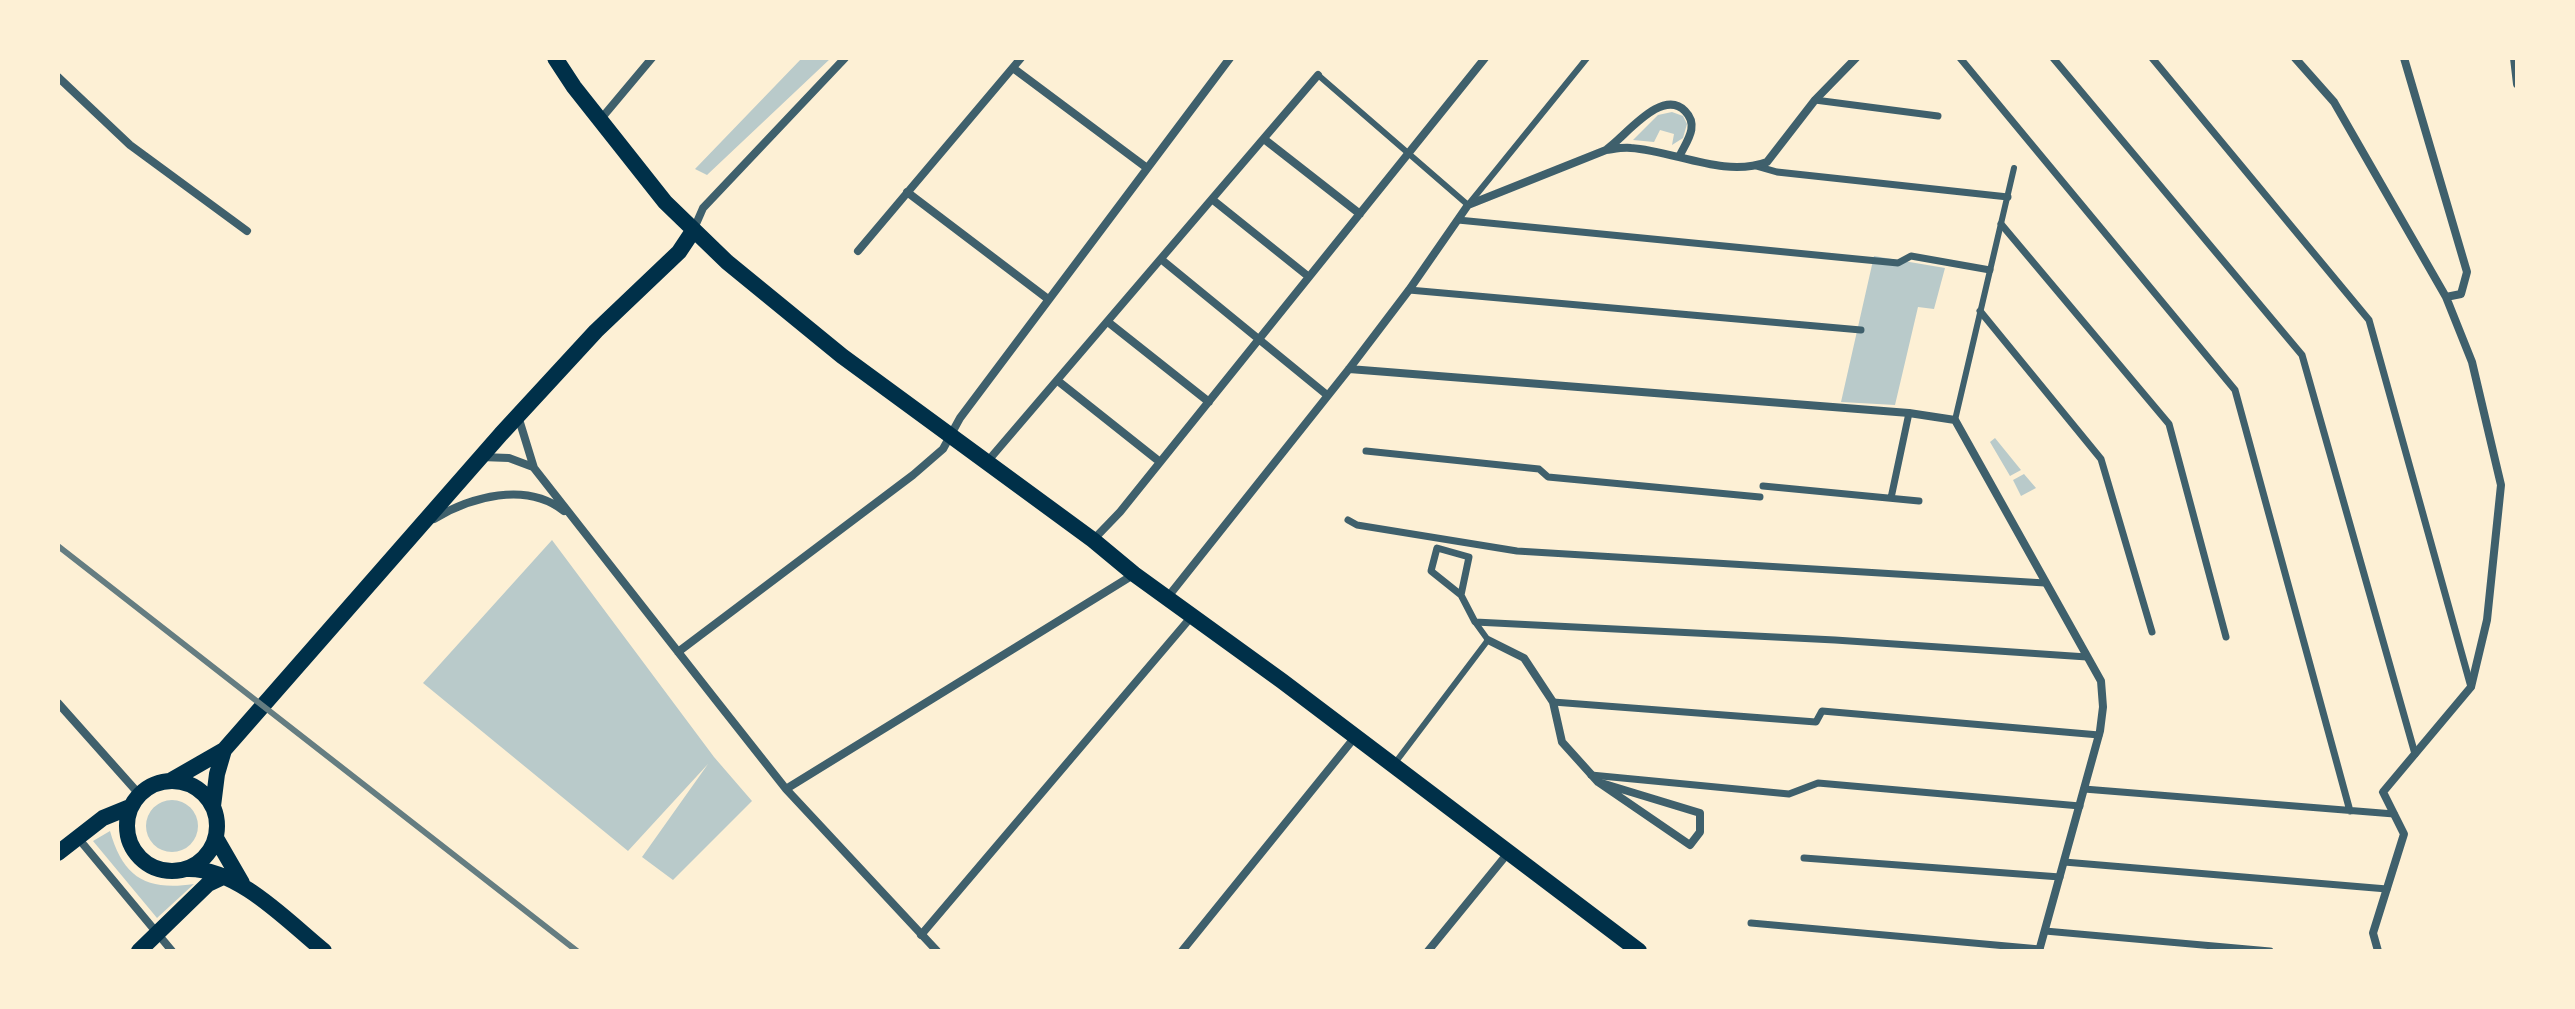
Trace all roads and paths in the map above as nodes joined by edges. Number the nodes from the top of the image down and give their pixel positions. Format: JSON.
{"nodes":[{"id":1,"x":555,"y":58,"type":"edge"},
{"id":2,"x":652,"y":58,"type":"edge"},
{"id":3,"x":845,"y":58,"type":"edge"},
{"id":4,"x":1021,"y":58,"type":"edge"},
{"id":5,"x":1230,"y":58,"type":"edge"},
{"id":6,"x":1485,"y":58,"type":"edge"},
{"id":7,"x":1587,"y":58,"type":"edge"},
{"id":8,"x":1856,"y":58,"type":"edge"},
{"id":9,"x":1960,"y":58,"type":"edge"},
{"id":10,"x":2053,"y":58,"type":"edge"},
{"id":11,"x":2152,"y":58,"type":"edge"},
{"id":12,"x":2295,"y":58,"type":"edge"},
{"id":13,"x":2404,"y":58,"type":"edge"},
{"id":14,"x":2514,"y":58,"type":"edge"},
{"id":15,"x":1013,"y":68,"type":"junction"},
{"id":16,"x":1318,"y":75,"type":"joint"},
{"id":17,"x":58,"y":77,"type":"edge"},
{"id":18,"x":2517,"y":84,"type":"edge"},
{"id":19,"x":1815,"y":100,"type":"junction"},
{"id":20,"x":1938,"y":116,"type":"dead end"},
{"id":21,"x":600,"y":120,"type":"junction"},
{"id":22,"x":1264,"y":139,"type":"junction"},
{"id":23,"x":1606,"y":150,"type":"junction"},
{"id":24,"x":1409,"y":153,"type":"junction"},
{"id":25,"x":1679,"y":157,"type":"junction"},
{"id":26,"x":1756,"y":166,"type":"junction"},
{"id":27,"x":1147,"y":168,"type":"junction"},
{"id":28,"x":2014,"y":168,"type":"dead end"},
{"id":29,"x":907,"y":192,"type":"junction"},
{"id":30,"x":2008,"y":197,"type":"junction"},
{"id":31,"x":1213,"y":200,"type":"junction"},
{"id":32,"x":1468,"y":205,"type":"junction"},
{"id":33,"x":1360,"y":214,"type":"junction"},
{"id":34,"x":1458,"y":220,"type":"junction"},
{"id":35,"x":2001,"y":224,"type":"junction"},
{"id":36,"x":247,"y":231,"type":"dead end"},
{"id":37,"x":693,"y":231,"type":"junction"},
{"id":38,"x":858,"y":251,"type":"dead end"},
{"id":39,"x":1162,"y":260,"type":"junction"},
{"id":40,"x":1990,"y":270,"type":"junction"},
{"id":41,"x":1309,"y":277,"type":"junction"},
{"id":42,"x":1409,"y":290,"type":"junction"},
{"id":43,"x":2446,"y":297,"type":"junction"},
{"id":44,"x":1048,"y":299,"type":"junction"},
{"id":45,"x":1980,"y":311,"type":"junction"},
{"id":46,"x":1108,"y":322,"type":"junction"},
{"id":47,"x":1861,"y":330,"type":"dead end"},
{"id":48,"x":1259,"y":339,"type":"junction"},
{"id":49,"x":1349,"y":369,"type":"junction"},
{"id":50,"x":1058,"y":381,"type":"junction"},
{"id":51,"x":1327,"y":395,"type":"junction"},
{"id":52,"x":1209,"y":402,"type":"junction"},
{"id":53,"x":1909,"y":413,"type":"junction"},
{"id":54,"x":518,"y":416,"type":"junction"},
{"id":55,"x":1955,"y":420,"type":"junction"},
{"id":56,"x":950,"y":435,"type":"junction"},
{"id":57,"x":1366,"y":451,"type":"dead end"},
{"id":58,"x":481,"y":457,"type":"junction"},
{"id":59,"x":987,"y":462,"type":"junction"},
{"id":60,"x":1160,"y":462,"type":"junction"},
{"id":61,"x":534,"y":468,"type":"junction"},
{"id":62,"x":1763,"y":486,"type":"dead end"},
{"id":63,"x":1760,"y":497,"type":"dead end"},
{"id":64,"x":1891,"y":498,"type":"junction"},
{"id":65,"x":1919,"y":501,"type":"dead end"},
{"id":66,"x":1348,"y":520,"type":"dead end"},
{"id":67,"x":576,"y":522,"type":"junction"},
{"id":68,"x":423,"y":526,"type":"junction"},
{"id":69,"x":1093,"y":540,"type":"junction"},
{"id":70,"x":1134,"y":574,"type":"junction"},
{"id":71,"x":2045,"y":583,"type":"junction"},
{"id":72,"x":1461,"y":595,"type":"junction"},
{"id":73,"x":1167,"y":598,"type":"junction"},
{"id":74,"x":1192,"y":616,"type":"junction"},
{"id":75,"x":1475,"y":622,"type":"junction"},
{"id":76,"x":2152,"y":632,"type":"dead end"},
{"id":77,"x":2226,"y":637,"type":"dead end"},
{"id":78,"x":1488,"y":640,"type":"junction"},
{"id":79,"x":678,"y":652,"type":"junction"},
{"id":80,"x":2087,"y":657,"type":"junction"},
{"id":81,"x":2471,"y":687,"type":"junction"},
{"id":82,"x":1553,"y":702,"type":"junction"},
{"id":83,"x":58,"y":703,"type":"edge"},
{"id":84,"x":2099,"y":735,"type":"junction"},
{"id":85,"x":1355,"y":737,"type":"junction"},
{"id":86,"x":224,"y":750,"type":"junction"},
{"id":87,"x":2415,"y":754,"type":"junction"},
{"id":88,"x":1393,"y":766,"type":"junction"},
{"id":89,"x":1591,"y":775,"type":"junction"},
{"id":90,"x":170,"y":781,"type":"junction"},
{"id":91,"x":1598,"y":782,"type":"junction"},
{"id":92,"x":786,"y":789,"type":"junction"},
{"id":93,"x":2084,"y":789,"type":"junction"},
{"id":94,"x":134,"y":801,"type":"junction"},
{"id":95,"x":213,"y":806,"type":"junction"},
{"id":96,"x":2080,"y":806,"type":"junction"},
{"id":97,"x":2350,"y":811,"type":"junction"},
{"id":98,"x":2394,"y":814,"type":"junction"},
{"id":99,"x":76,"y":837,"type":"junction"},
{"id":100,"x":216,"y":838,"type":"junction"},
{"id":101,"x":58,"y":853,"type":"edge"},
{"id":102,"x":1509,"y":853,"type":"junction"},
{"id":103,"x":1804,"y":858,"type":"dead end"},
{"id":104,"x":2064,"y":862,"type":"junction"},
{"id":105,"x":187,"y":869,"type":"junction"},
{"id":106,"x":225,"y":876,"type":"junction"},
{"id":107,"x":2060,"y":877,"type":"junction"},
{"id":108,"x":245,"y":888,"type":"junction"},
{"id":109,"x":2387,"y":889,"type":"junction"},
{"id":110,"x":1751,"y":923,"type":"dead end"},
{"id":111,"x":2045,"y":931,"type":"junction"},
{"id":112,"x":157,"y":933,"type":"junction"},
{"id":113,"x":921,"y":935,"type":"junction"},
{"id":114,"x":2040,"y":950,"type":"edge"},
{"id":115,"x":139,"y":951,"type":"edge"},
{"id":116,"x":172,"y":951,"type":"edge"},
{"id":117,"x":324,"y":951,"type":"edge"},
{"id":118,"x":937,"y":951,"type":"edge"},
{"id":119,"x":1182,"y":951,"type":"edge"},
{"id":120,"x":1428,"y":951,"type":"edge"},
{"id":121,"x":1639,"y":951,"type":"edge"},
{"id":122,"x":2270,"y":951,"type":"edge"},
{"id":123,"x":2378,"y":951,"type":"edge"}],
"edges":[{"from":1,"to":21,"type":"main road"},
{"from":2,"to":21,"type":"street"},
{"from":3,"to":37,"type":"street"},
{"from":4,"to":15,"type":"street"},
{"from":5,"to":27,"type":"street"},
{"from":6,"to":24,"type":"street"},
{"from":7,"to":32,"type":"lane"},
{"from":8,"to":19,"type":"street"},
{"from":9,"to":97,"type":"street"},
{"from":10,"to":87,"type":"street"},
{"from":11,"to":81,"type":"street"},
{"from":12,"to":43,"type":"street"},
{"from":13,"to":43,"type":"street"},
{"from":14,"to":18,"type":"street"},
{"from":15,"to":27,"type":"street"},
{"from":15,"to":29,"type":"street"},
{"from":16,"to":22,"type":"street"},
{"from":16,"to":24,"type":"lane"},
{"from":17,"to":36,"type":"street"},
{"from":19,"to":20,"type":"street"},
{"from":19,"to":26,"type":"street"},
{"from":21,"to":37,"type":"main road"},
{"from":22,"to":31,"type":"street"},
{"from":22,"to":33,"type":"street"},
{"from":23,"to":25,"type":"street"},
{"from":23,"to":25,"type":"street"},
{"from":23,"to":32,"type":"street"},
{"from":24,"to":32,"type":"lane"},
{"from":24,"to":33,"type":"street"},
{"from":25,"to":26,"type":"street"},
{"from":26,"to":30,"type":"street"},
{"from":27,"to":44,"type":"street"},
{"from":28,"to":30,"type":"lane"},
{"from":29,"to":38,"type":"street"},
{"from":29,"to":44,"type":"street"},
{"from":30,"to":35,"type":"lane"},
{"from":31,"to":39,"type":"street"},
{"from":31,"to":41,"type":"street"},
{"from":32,"to":34,"type":"street"},
{"from":33,"to":41,"type":"street"},
{"from":34,"to":40,"type":"street"},
{"from":34,"to":42,"type":"street"},
{"from":35,"to":40,"type":"lane"},
{"from":35,"to":77,"type":"street"},
{"from":37,"to":54,"type":"main road"},
{"from":37,"to":56,"type":"main road"},
{"from":39,"to":46,"type":"street"},
{"from":39,"to":48,"type":"street"},
{"from":40,"to":45,"type":"lane"},
{"from":41,"to":48,"type":"street"},
{"from":42,"to":47,"type":"street"},
{"from":42,"to":49,"type":"street"},
{"from":43,"to":81,"type":"street"},
{"from":44,"to":56,"type":"street"},
{"from":45,"to":55,"type":"lane"},
{"from":45,"to":76,"type":"street"},
{"from":46,"to":50,"type":"street"},
{"from":46,"to":52,"type":"street"},
{"from":48,"to":51,"type":"street"},
{"from":48,"to":52,"type":"street"},
{"from":49,"to":51,"type":"street"},
{"from":49,"to":53,"type":"street"},
{"from":50,"to":59,"type":"street"},
{"from":50,"to":60,"type":"street"},
{"from":51,"to":73,"type":"street"},
{"from":52,"to":60,"type":"street"},
{"from":53,"to":55,"type":"street"},
{"from":53,"to":64,"type":"street"},
{"from":54,"to":58,"type":"main road"},
{"from":54,"to":61,"type":"street"},
{"from":55,"to":71,"type":"street"},
{"from":56,"to":59,"type":"main road"},
{"from":56,"to":79,"type":"street"},
{"from":57,"to":63,"type":"street"},
{"from":58,"to":61,"type":"street"},
{"from":58,"to":68,"type":"main road"},
{"from":59,"to":69,"type":"main road"},
{"from":60,"to":69,"type":"street"},
{"from":61,"to":67,"type":"street"},
{"from":62,"to":64,"type":"street"},
{"from":64,"to":65,"type":"street"},
{"from":66,"to":71,"type":"street"},
{"from":67,"to":68,"type":"street"},
{"from":67,"to":79,"type":"street"},
{"from":68,"to":86,"type":"main road"},
{"from":69,"to":70,"type":"main road"},
{"from":70,"to":73,"type":"main road"},
{"from":70,"to":92,"type":"street"},
{"from":71,"to":80,"type":"street"},
{"from":72,"to":72,"type":"street"},
{"from":72,"to":75,"type":"street"},
{"from":73,"to":74,"type":"main road"},
{"from":74,"to":85,"type":"main road"},
{"from":74,"to":113,"type":"street"},
{"from":75,"to":78,"type":"lane"},
{"from":75,"to":80,"type":"street"},
{"from":78,"to":82,"type":"street"},
{"from":78,"to":88,"type":"lane"},
{"from":79,"to":92,"type":"street"},
{"from":80,"to":84,"type":"street"},
{"from":81,"to":87,"type":"street"},
{"from":82,"to":84,"type":"street"},
{"from":82,"to":89,"type":"street"},
{"from":83,"to":94,"type":"street"},
{"from":84,"to":93,"type":"street"},
{"from":85,"to":88,"type":"main road"},
{"from":85,"to":119,"type":"street"},
{"from":86,"to":90,"type":"main road"},
{"from":86,"to":95,"type":"main road"},
{"from":87,"to":98,"type":"street"},
{"from":88,"to":102,"type":"main road"},
{"from":89,"to":91,"type":"street"},
{"from":89,"to":96,"type":"street"},
{"from":90,"to":94,"type":"main road"},
{"from":90,"to":95,"type":"main road"},
{"from":91,"to":91,"type":"street"},
{"from":92,"to":113,"type":"street"},
{"from":93,"to":96,"type":"street"},
{"from":93,"to":97,"type":"street"},
{"from":94,"to":99,"type":"main road"},
{"from":94,"to":105,"type":"main road"},
{"from":95,"to":100,"type":"main road"},
{"from":96,"to":104,"type":"street"},
{"from":97,"to":98,"type":"street"},
{"from":98,"to":109,"type":"street"},
{"from":99,"to":101,"type":"main road"},
{"from":99,"to":112,"type":"street"},
{"from":100,"to":105,"type":"main road"},
{"from":100,"to":108,"type":"main road"},
{"from":102,"to":120,"type":"street"},
{"from":102,"to":121,"type":"main road"},
{"from":103,"to":107,"type":"street"},
{"from":104,"to":107,"type":"street"},
{"from":104,"to":109,"type":"street"},
{"from":105,"to":106,"type":"main road"},
{"from":106,"to":108,"type":"main road"},
{"from":106,"to":112,"type":"main road"},
{"from":107,"to":111,"type":"street"},
{"from":108,"to":117,"type":"main road"},
{"from":109,"to":123,"type":"street"},
{"from":110,"to":114,"type":"street"},
{"from":111,"to":114,"type":"street"},
{"from":111,"to":122,"type":"street"},
{"from":112,"to":115,"type":"main road"},
{"from":112,"to":116,"type":"street"},
{"from":113,"to":118,"type":"street"}]}
